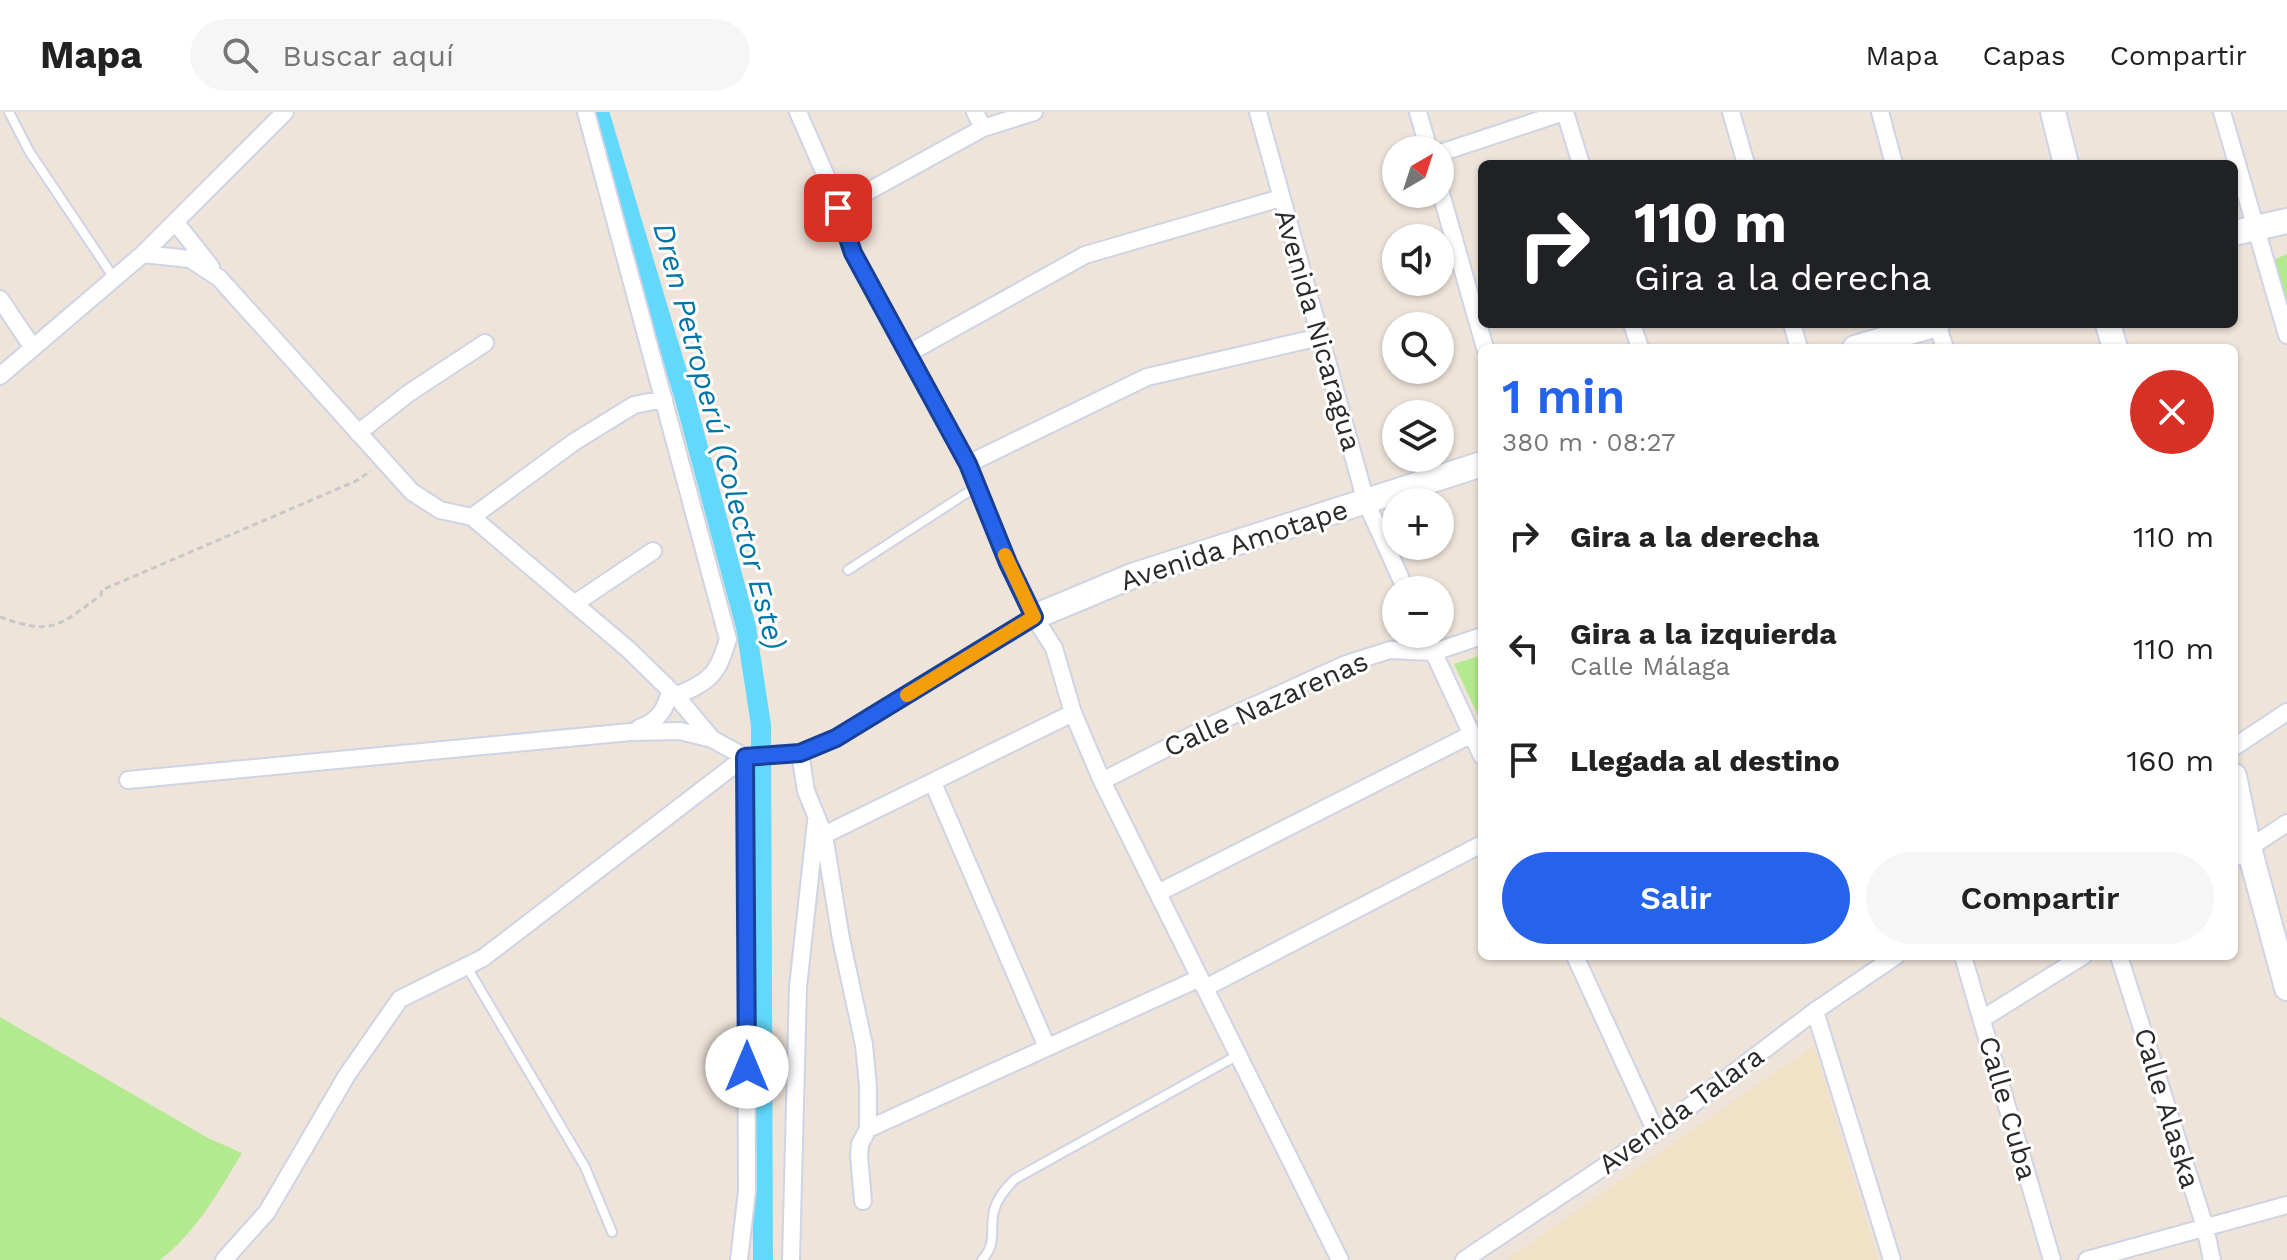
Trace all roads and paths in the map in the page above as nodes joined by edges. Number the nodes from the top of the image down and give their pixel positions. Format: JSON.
{"nodes":[{"id":1,"x":9,"y":112,"type":"edge"},
{"id":2,"x":285,"y":112,"type":"edge"},
{"id":3,"x":586,"y":112,"type":"edge"},
{"id":4,"x":798,"y":112,"type":"edge"},
{"id":5,"x":975,"y":112,"type":"edge"},
{"id":6,"x":1034,"y":112,"type":"edge"},
{"id":7,"x":1258,"y":112,"type":"edge"},
{"id":8,"x":1418,"y":112,"type":"edge"},
{"id":9,"x":1565,"y":112,"type":"edge"},
{"id":10,"x":1731,"y":112,"type":"edge"},
{"id":11,"x":1880,"y":112,"type":"edge"},
{"id":12,"x":2053,"y":112,"type":"edge"},
{"id":13,"x":2222,"y":112,"type":"edge"},
{"id":14,"x":983,"y":128,"type":"junction"},
{"id":15,"x":1425,"y":136,"type":"edge"},
{"id":16,"x":1454,"y":148,"type":"edge"},
{"id":17,"x":1580,"y":160,"type":"edge"},
{"id":18,"x":1745,"y":160,"type":"edge"},
{"id":19,"x":1893,"y":160,"type":"edge"},
{"id":20,"x":2065,"y":160,"type":"edge"},
{"id":21,"x":2231,"y":160,"type":"edge"},
{"id":22,"x":1281,"y":198,"type":"junction"},
{"id":23,"x":2238,"y":198,"type":"edge"},
{"id":24,"x":838,"y":208,"type":"junction"},
{"id":25,"x":1445,"y":208,"type":"edge"},
{"id":26,"x":2287,"y":221,"type":"edge"},
{"id":27,"x":176,"y":223,"type":"junction"},
{"id":28,"x":2244,"y":230,"type":"edge"},
{"id":29,"x":143,"y":254,"type":"junction"},
{"id":30,"x":114,"y":278,"type":"junction"},
{"id":31,"x":219,"y":278,"type":"junction"},
{"id":32,"x":0,"y":299,"type":"edge"},
{"id":33,"x":1478,"y":323,"type":"edge"},
{"id":34,"x":1923,"y":328,"type":"edge"},
{"id":35,"x":2287,"y":335,"type":"edge"},
{"id":36,"x":1320,"y":337,"type":"junction"},
{"id":37,"x":485,"y":343,"type":"dead end"},
{"id":38,"x":1869,"y":344,"type":"edge"},
{"id":39,"x":33,"y":348,"type":"junction"},
{"id":40,"x":909,"y":353,"type":"junction"},
{"id":41,"x":0,"y":376,"type":"edge"},
{"id":42,"x":664,"y":399,"type":"junction"},
{"id":43,"x":358,"y":433,"type":"junction"},
{"id":44,"x":384,"y":462,"type":"junction"},
{"id":45,"x":968,"y":464,"type":"junction"},
{"id":46,"x":1478,"y":465,"type":"edge"},
{"id":47,"x":976,"y":487,"type":"junction"},
{"id":48,"x":1366,"y":502,"type":"junction"},
{"id":49,"x":472,"y":517,"type":"junction"},
{"id":50,"x":653,"y":551,"type":"dead end"},
{"id":51,"x":848,"y":570,"type":"dead end"},
{"id":52,"x":1400,"y":576,"type":"edge"},
{"id":53,"x":574,"y":604,"type":"junction"},
{"id":54,"x":0,"y":617,"type":"edge"},
{"id":55,"x":1034,"y":617,"type":"junction"},
{"id":56,"x":1478,"y":637,"type":"edge"},
{"id":57,"x":1432,"y":648,"type":"edge"},
{"id":58,"x":1434,"y":652,"type":"junction"},
{"id":59,"x":673,"y":693,"type":"junction"},
{"id":60,"x":2287,"y":712,"type":"edge"},
{"id":61,"x":1073,"y":713,"type":"junction"},
{"id":62,"x":630,"y":732,"type":"junction"},
{"id":63,"x":1472,"y":734,"type":"junction"},
{"id":64,"x":712,"y":739,"type":"junction"},
{"id":65,"x":2238,"y":744,"type":"edge"},
{"id":66,"x":1478,"y":747,"type":"edge"},
{"id":67,"x":800,"y":753,"type":"junction"},
{"id":68,"x":745,"y":757,"type":"junction"},
{"id":69,"x":128,"y":780,"type":"dead end"},
{"id":70,"x":1102,"y":781,"type":"junction"},
{"id":71,"x":933,"y":783,"type":"junction"},
{"id":72,"x":817,"y":816,"type":"junction"},
{"id":73,"x":2238,"y":820,"type":"edge"},
{"id":74,"x":2287,"y":823,"type":"edge"},
{"id":75,"x":824,"y":835,"type":"junction"},
{"id":76,"x":1478,"y":846,"type":"edge"},
{"id":77,"x":2241,"y":853,"type":"edge"},
{"id":78,"x":1158,"y":893,"type":"junction"},
{"id":79,"x":1578,"y":960,"type":"edge"},
{"id":80,"x":1890,"y":960,"type":"edge"},
{"id":81,"x":1964,"y":960,"type":"edge"},
{"id":82,"x":2077,"y":960,"type":"edge"},
{"id":83,"x":2120,"y":960,"type":"edge"},
{"id":84,"x":467,"y":966,"type":"junction"},
{"id":85,"x":1202,"y":983,"type":"junction"},
{"id":86,"x":2287,"y":988,"type":"edge"},
{"id":87,"x":1815,"y":1011,"type":"junction"},
{"id":88,"x":1982,"y":1019,"type":"junction"},
{"id":89,"x":1047,"y":1047,"type":"junction"},
{"id":90,"x":1238,"y":1055,"type":"junction"},
{"id":91,"x":868,"y":1129,"type":"junction"},
{"id":92,"x":1656,"y":1132,"type":"junction"},
{"id":93,"x":863,"y":1201,"type":"dead end"},
{"id":94,"x":2287,"y":1205,"type":"edge"},
{"id":95,"x":2205,"y":1227,"type":"junction"},
{"id":96,"x":612,"y":1232,"type":"dead end"},
{"id":97,"x":224,"y":1260,"type":"edge"},
{"id":98,"x":739,"y":1260,"type":"edge"},
{"id":99,"x":791,"y":1260,"type":"edge"},
{"id":100,"x":982,"y":1260,"type":"edge"},
{"id":101,"x":1340,"y":1260,"type":"edge"},
{"id":102,"x":1464,"y":1260,"type":"edge"},
{"id":103,"x":1892,"y":1260,"type":"edge"},
{"id":104,"x":2052,"y":1260,"type":"edge"},
{"id":105,"x":2087,"y":1260,"type":"edge"},
{"id":106,"x":2212,"y":1260,"type":"edge"}],
"edges":[{"from":1,"to":30,"type":"lane"},
{"from":2,"to":27,"type":"street"},
{"from":3,"to":42,"type":"street"},
{"from":4,"to":24,"type":"street"},
{"from":5,"to":14,"type":"street"},
{"from":6,"to":14,"type":"street"},
{"from":7,"to":22,"type":"street","name":"Avenida Nicaragua"},
{"from":8,"to":15,"type":"street"},
{"from":9,"to":16,"type":"street"},
{"from":9,"to":17,"type":"street"},
{"from":10,"to":18,"type":"street"},
{"from":11,"to":19,"type":"street"},
{"from":12,"to":20,"type":"street"},
{"from":13,"to":21,"type":"street"},
{"from":14,"to":24,"type":"street"},
{"from":22,"to":36,"type":"street","name":"Avenida Nicaragua"},
{"from":22,"to":40,"type":"street"},
{"from":23,"to":28,"type":"street"},
{"from":24,"to":40,"type":"street"},
{"from":25,"to":33,"type":"street"},
{"from":26,"to":28,"type":"street"},
{"from":27,"to":29,"type":"street"},
{"from":27,"to":31,"type":"street"},
{"from":28,"to":35,"type":"street"},
{"from":29,"to":30,"type":"street"},
{"from":29,"to":31,"type":"street"},
{"from":30,"to":39,"type":"street"},
{"from":31,"to":43,"type":"street"},
{"from":32,"to":39,"type":"street"},
{"from":34,"to":38,"type":"street"},
{"from":36,"to":45,"type":"street"},
{"from":36,"to":48,"type":"street","name":"Avenida Nicaragua"},
{"from":37,"to":43,"type":"street"},
{"from":39,"to":41,"type":"street"},
{"from":40,"to":45,"type":"street"},
{"from":42,"to":49,"type":"street"},
{"from":42,"to":59,"type":"street"},
{"from":43,"to":44,"type":"street"},
{"from":44,"to":49,"type":"street"},
{"from":44,"to":54,"type":"path"},
{"from":45,"to":47,"type":"street"},
{"from":46,"to":48,"type":"street","name":"Avenida Amotape"},
{"from":47,"to":51,"type":"lane"},
{"from":47,"to":55,"type":"street"},
{"from":48,"to":52,"type":"street","name":"Avenida Nicaragua"},
{"from":48,"to":55,"type":"street","name":"Avenida Amotape"},
{"from":49,"to":53,"type":"street"},
{"from":50,"to":53,"type":"street"},
{"from":53,"to":59,"type":"street"},
{"from":55,"to":61,"type":"street"},
{"from":55,"to":67,"type":"street"},
{"from":56,"to":58,"type":"street","name":"Calle Nazarenas"},
{"from":57,"to":58,"type":"street"},
{"from":58,"to":63,"type":"street"},
{"from":58,"to":70,"type":"street","name":"Calle Nazarenas"},
{"from":59,"to":62,"type":"street"},
{"from":59,"to":64,"type":"street"},
{"from":60,"to":65,"type":"street"},
{"from":61,"to":70,"type":"street"},
{"from":61,"to":71,"type":"street"},
{"from":62,"to":64,"type":"street"},
{"from":62,"to":69,"type":"street"},
{"from":63,"to":66,"type":"street"},
{"from":63,"to":78,"type":"street"},
{"from":64,"to":68,"type":"street"},
{"from":67,"to":68,"type":"street"},
{"from":67,"to":72,"type":"street"},
{"from":68,"to":84,"type":"street"},
{"from":68,"to":98,"type":"street"},
{"from":70,"to":78,"type":"street"},
{"from":71,"to":75,"type":"street"},
{"from":71,"to":89,"type":"street"},
{"from":72,"to":75,"type":"street"},
{"from":72,"to":99,"type":"street"},
{"from":73,"to":77,"type":"street"},
{"from":74,"to":77,"type":"street"},
{"from":75,"to":91,"type":"street"},
{"from":76,"to":85,"type":"street"},
{"from":77,"to":86,"type":"street"},
{"from":78,"to":85,"type":"street"},
{"from":79,"to":92,"type":"street"},
{"from":80,"to":87,"type":"street","name":"Avenida Talara"},
{"from":81,"to":88,"type":"street","name":"Calle Cuba"},
{"from":82,"to":88,"type":"street"},
{"from":83,"to":95,"type":"street","name":"Calle Alaska"},
{"from":84,"to":96,"type":"lane"},
{"from":84,"to":97,"type":"street"},
{"from":85,"to":89,"type":"street"},
{"from":85,"to":90,"type":"street"},
{"from":87,"to":92,"type":"street","name":"Avenida Talara"},
{"from":87,"to":103,"type":"street"},
{"from":88,"to":104,"type":"street","name":"Calle Cuba"},
{"from":89,"to":91,"type":"street"},
{"from":90,"to":100,"type":"lane"},
{"from":90,"to":101,"type":"street"},
{"from":91,"to":93,"type":"street"},
{"from":92,"to":102,"type":"street","name":"Avenida Talara"},
{"from":94,"to":95,"type":"street"},
{"from":95,"to":105,"type":"street"},
{"from":95,"to":106,"type":"street","name":"Calle Alaska"}]}
